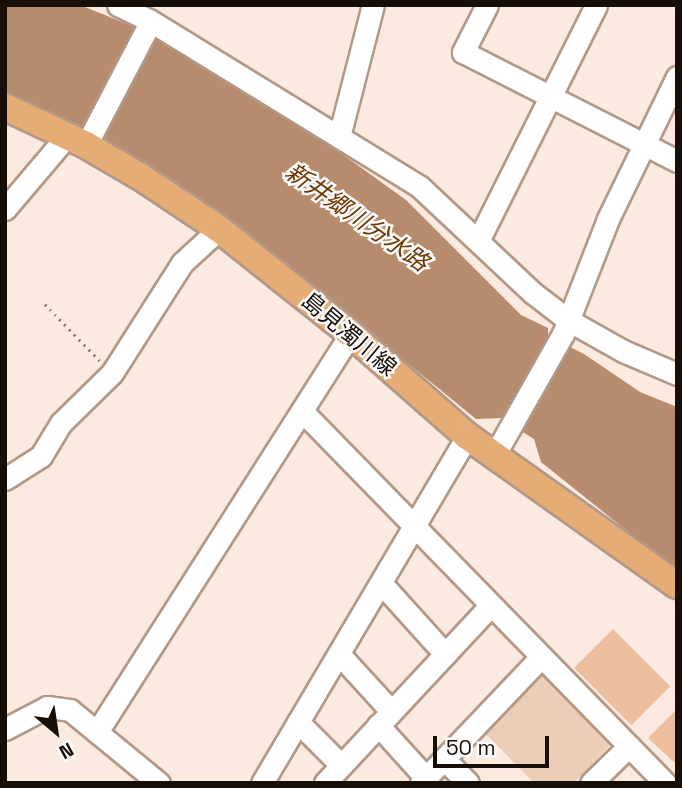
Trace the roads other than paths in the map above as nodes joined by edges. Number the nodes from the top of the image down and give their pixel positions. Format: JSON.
{"nodes":[{"id":1,"x":118,"y":5,"type":"edge"},
{"id":2,"x":373,"y":5,"type":"edge"},
{"id":3,"x":487,"y":5,"type":"edge"},
{"id":4,"x":596,"y":5,"type":"edge"},
{"id":5,"x":148,"y":22,"type":"edge"},
{"id":6,"x":677,"y":77,"type":"edge"},
{"id":7,"x":550,"y":96,"type":"junction"},
{"id":8,"x":5,"y":107,"type":"edge"},
{"id":9,"x":339,"y":137,"type":"junction"},
{"id":10,"x":82,"y":138,"type":"junction"},
{"id":11,"x":643,"y":145,"type":"junction"},
{"id":12,"x":677,"y":161,"type":"edge"},
{"id":13,"x":5,"y":209,"type":"edge"},
{"id":14,"x":219,"y":229,"type":"junction"},
{"id":15,"x":478,"y":241,"type":"junction"},
{"id":16,"x":565,"y":327,"type":"junction"},
{"id":17,"x":351,"y":334,"type":"junction"},
{"id":18,"x":677,"y":374,"type":"edge"},
{"id":19,"x":302,"y":411,"type":"junction"},
{"id":20,"x":467,"y":436,"type":"junction"},
{"id":21,"x":495,"y":454,"type":"junction"},
{"id":22,"x":5,"y":479,"type":"edge"},
{"id":23,"x":414,"y":526,"type":"junction"},
{"id":24,"x":381,"y":583,"type":"junction"},
{"id":25,"x":677,"y":585,"type":"edge"},
{"id":26,"x":491,"y":605,"type":"junction"},
{"id":27,"x":339,"y":654,"type":"junction"},
{"id":28,"x":446,"y":654,"type":"junction"},
{"id":29,"x":541,"y":657,"type":"junction"},
{"id":30,"x":385,"y":718,"type":"junction"},
{"id":31,"x":298,"y":722,"type":"junction"},
{"id":32,"x":5,"y":729,"type":"edge"},
{"id":33,"x":97,"y":732,"type":"junction"},
{"id":34,"x":629,"y":746,"type":"junction"},
{"id":35,"x":444,"y":759,"type":"junction"},
{"id":36,"x":341,"y":765,"type":"junction"},
{"id":37,"x":423,"y":780,"type":"edge"},
{"id":38,"x":159,"y":783,"type":"edge"},
{"id":39,"x":262,"y":783,"type":"edge"},
{"id":40,"x":325,"y":783,"type":"edge"},
{"id":41,"x":468,"y":783,"type":"edge"},
{"id":42,"x":591,"y":783,"type":"edge"},
{"id":43,"x":665,"y":783,"type":"edge"}],
"edges":[{"from":1,"to":5,"type":"street"},
{"from":2,"to":9,"type":"street"},
{"from":3,"to":7,"type":"street"},
{"from":4,"to":7,"type":"street"},
{"from":5,"to":9,"type":"street"},
{"from":5,"to":10,"type":"street"},
{"from":6,"to":11,"type":"street"},
{"from":7,"to":11,"type":"street"},
{"from":7,"to":15,"type":"street"},
{"from":8,"to":10,"type":"main road","name":"島見濁川線"},
{"from":9,"to":15,"type":"street"},
{"from":10,"to":13,"type":"street"},
{"from":10,"to":14,"type":"main road","name":"島見濁川線"},
{"from":11,"to":12,"type":"street"},
{"from":11,"to":16,"type":"street"},
{"from":14,"to":17,"type":"main road","name":"島見濁川線"},
{"from":14,"to":22,"type":"street"},
{"from":15,"to":16,"type":"street"},
{"from":16,"to":18,"type":"street"},
{"from":16,"to":21,"type":"street"},
{"from":17,"to":19,"type":"street"},
{"from":17,"to":20,"type":"main road","name":"島見濁川線"},
{"from":19,"to":23,"type":"street"},
{"from":19,"to":33,"type":"street"},
{"from":20,"to":21,"type":"main road","name":"島見濁川線"},
{"from":20,"to":23,"type":"street"},
{"from":21,"to":25,"type":"main road","name":"島見濁川線"},
{"from":23,"to":24,"type":"street"},
{"from":23,"to":26,"type":"street"},
{"from":24,"to":27,"type":"street"},
{"from":24,"to":28,"type":"street"},
{"from":26,"to":28,"type":"street"},
{"from":26,"to":29,"type":"street"},
{"from":27,"to":30,"type":"street"},
{"from":27,"to":31,"type":"street"},
{"from":28,"to":30,"type":"street"},
{"from":29,"to":34,"type":"street"},
{"from":29,"to":35,"type":"street"},
{"from":30,"to":36,"type":"street"},
{"from":30,"to":37,"type":"street"},
{"from":31,"to":36,"type":"street"},
{"from":31,"to":39,"type":"street"},
{"from":32,"to":33,"type":"street"},
{"from":33,"to":38,"type":"street"},
{"from":34,"to":42,"type":"street"},
{"from":34,"to":43,"type":"street"},
{"from":35,"to":37,"type":"street"},
{"from":35,"to":41,"type":"street"},
{"from":36,"to":40,"type":"street"}]}
